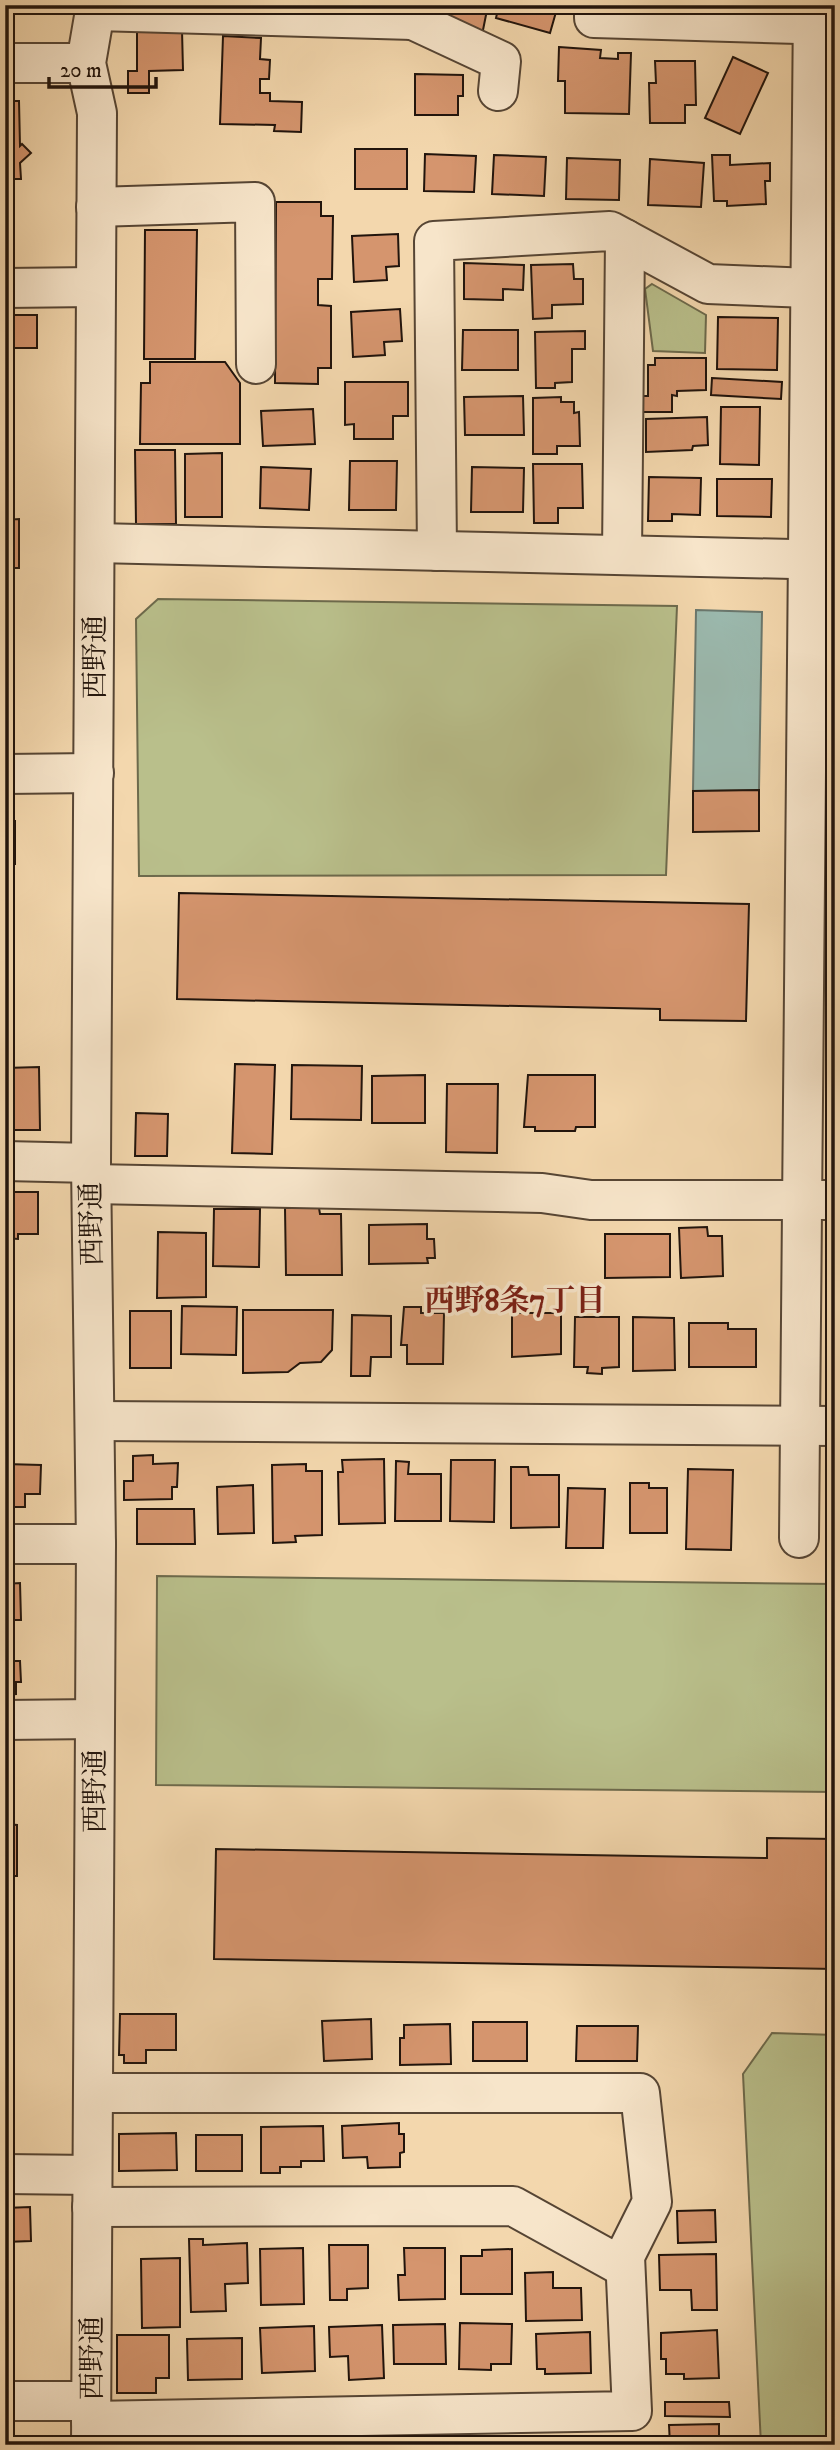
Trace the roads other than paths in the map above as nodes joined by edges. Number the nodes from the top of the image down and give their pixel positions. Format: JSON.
{"nodes":[{"id":1,"x":594,"y":5,"type":"edge"},
{"id":2,"x":96,"y":8,"type":"edge"},
{"id":3,"x":416,"y":13,"type":"edge"},
{"id":4,"x":820,"y":18,"type":"edge"},
{"id":5,"x":5,"y":63,"type":"edge"},
{"id":6,"x":86,"y":63,"type":"junction"},
{"id":7,"x":498,"y":91,"type":"dead end"},
{"id":8,"x":96,"y":207,"type":"junction"},
{"id":9,"x":625,"y":239,"type":"junction"},
{"id":10,"x":95,"y":287,"type":"junction"},
{"id":11,"x":5,"y":288,"type":"edge"},
{"id":12,"x":822,"y":289,"type":"edge"},
{"id":13,"x":256,"y":364,"type":"dead end"},
{"id":14,"x":96,"y":543,"type":"junction"},
{"id":15,"x":437,"y":551,"type":"junction"},
{"id":16,"x":622,"y":555,"type":"junction"},
{"id":17,"x":822,"y":560,"type":"edge"},
{"id":18,"x":94,"y":773,"type":"junction"},
{"id":19,"x":5,"y":774,"type":"edge"},
{"id":20,"x":820,"y":922,"type":"edge"},
{"id":21,"x":5,"y":1161,"type":"edge"},
{"id":22,"x":92,"y":1173,"type":"junction"},
{"id":23,"x":819,"y":1200,"type":"edge"},
{"id":24,"x":96,"y":1421,"type":"junction"},
{"id":25,"x":818,"y":1426,"type":"edge"},
{"id":26,"x":799,"y":1538,"type":"dead end"},
{"id":27,"x":5,"y":1544,"type":"edge"},
{"id":28,"x":96,"y":1544,"type":"junction"},
{"id":29,"x":5,"y":1720,"type":"edge"},
{"id":30,"x":95,"y":1720,"type":"junction"},
{"id":31,"x":93,"y":2093,"type":"junction"},
{"id":32,"x":5,"y":2174,"type":"edge"},
{"id":33,"x":92,"y":2191,"type":"junction"},
{"id":34,"x":625,"y":2268,"type":"junction"},
{"id":35,"x":5,"y":2400,"type":"edge"},
{"id":36,"x":91,"y":2422,"type":"edge"}],
"edges":[{"from":1,"to":4,"type":"street"},
{"from":2,"to":3,"type":"street"},
{"from":2,"to":6,"type":"street","name":"西野通"},
{"from":3,"to":7,"type":"street"},
{"from":4,"to":12,"type":"street"},
{"from":5,"to":6,"type":"street"},
{"from":6,"to":8,"type":"street","name":"西野通"},
{"from":8,"to":10,"type":"street","name":"西野通"},
{"from":8,"to":13,"type":"street"},
{"from":9,"to":12,"type":"street"},
{"from":9,"to":15,"type":"street"},
{"from":9,"to":16,"type":"street"},
{"from":10,"to":11,"type":"street"},
{"from":10,"to":14,"type":"street","name":"西野通"},
{"from":12,"to":17,"type":"street"},
{"from":14,"to":15,"type":"street"},
{"from":14,"to":18,"type":"street","name":"西野通"},
{"from":15,"to":16,"type":"street"},
{"from":16,"to":17,"type":"street"},
{"from":17,"to":20,"type":"street"},
{"from":18,"to":19,"type":"street"},
{"from":18,"to":22,"type":"street","name":"西野通"},
{"from":20,"to":23,"type":"street"},
{"from":21,"to":22,"type":"street"},
{"from":22,"to":23,"type":"street"},
{"from":22,"to":24,"type":"street","name":"西野通"},
{"from":23,"to":25,"type":"street"},
{"from":24,"to":25,"type":"street"},
{"from":24,"to":28,"type":"street","name":"西野通"},
{"from":25,"to":26,"type":"street"},
{"from":27,"to":28,"type":"street"},
{"from":28,"to":30,"type":"street","name":"西野通"},
{"from":29,"to":30,"type":"street"},
{"from":30,"to":31,"type":"street","name":"西野通"},
{"from":31,"to":33,"type":"street","name":"西野通"},
{"from":31,"to":34,"type":"street"},
{"from":32,"to":33,"type":"street"},
{"from":33,"to":34,"type":"street"},
{"from":33,"to":36,"type":"street","name":"西野通"},
{"from":34,"to":36,"type":"street"},
{"from":35,"to":36,"type":"street"}]}
